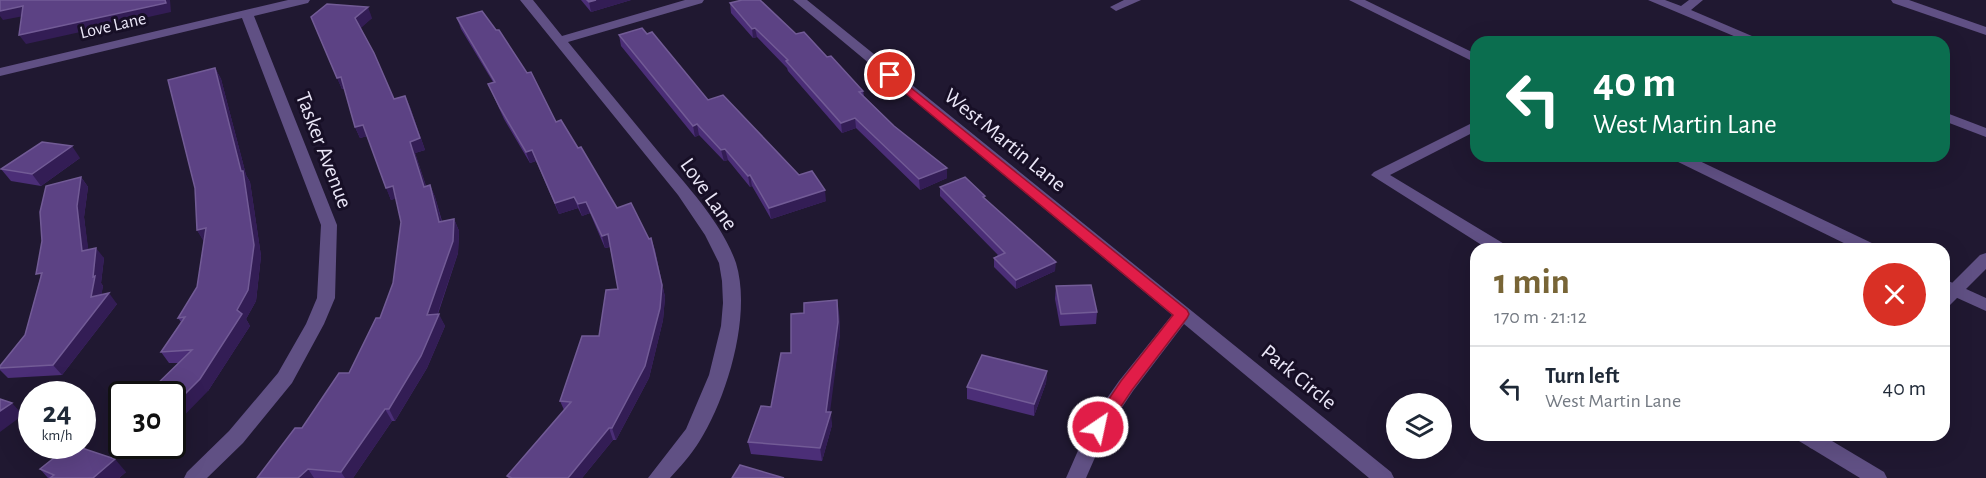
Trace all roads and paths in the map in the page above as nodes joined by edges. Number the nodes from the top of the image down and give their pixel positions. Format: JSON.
{"nodes":[{"id":1,"x":304,"y":0,"type":"edge"},
{"id":2,"x":526,"y":0,"type":"edge"},
{"id":3,"x":698,"y":0,"type":"edge"},
{"id":4,"x":799,"y":0,"type":"edge"},
{"id":5,"x":1135,"y":0,"type":"edge"},
{"id":6,"x":1355,"y":0,"type":"edge"},
{"id":7,"x":1654,"y":0,"type":"edge"},
{"id":8,"x":1697,"y":0,"type":"edge"},
{"id":9,"x":1897,"y":0,"type":"edge"},
{"id":10,"x":1116,"y":8,"type":"dead end"},
{"id":11,"x":1682,"y":11,"type":"junction"},
{"id":12,"x":248,"y":14,"type":"junction"},
{"id":13,"x":1986,"y":31,"type":"edge"},
{"id":14,"x":1744,"y":36,"type":"edge"},
{"id":15,"x":560,"y":41,"type":"junction"},
{"id":16,"x":1470,"y":56,"type":"edge"},
{"id":17,"x":0,"y":72,"type":"edge"},
{"id":18,"x":1950,"y":118,"type":"edge"},
{"id":19,"x":1470,"y":128,"type":"edge"},
{"id":20,"x":1986,"y":133,"type":"edge"},
{"id":21,"x":1689,"y":162,"type":"edge"},
{"id":22,"x":1490,"y":243,"type":"edge"},
{"id":23,"x":1858,"y":243,"type":"edge"},
{"id":24,"x":1986,"y":259,"type":"edge"},
{"id":25,"x":1950,"y":289,"type":"edge"},
{"id":26,"x":1950,"y":293,"type":"edge"},
{"id":27,"x":1986,"y":305,"type":"edge"},
{"id":28,"x":1182,"y":314,"type":"junction"},
{"id":29,"x":1822,"y":441,"type":"edge"},
{"id":30,"x":194,"y":478,"type":"edge"},
{"id":31,"x":658,"y":478,"type":"edge"},
{"id":32,"x":1076,"y":478,"type":"edge"},
{"id":33,"x":1384,"y":478,"type":"edge"},
{"id":34,"x":1877,"y":478,"type":"edge"}],
"edges":[{"from":1,"to":12,"type":"street","name":"Love Lane"},
{"from":2,"to":15,"type":"street","name":"Love Lane"},
{"from":3,"to":15,"type":"street"},
{"from":4,"to":28,"type":"street","name":"West Martin Lane"},
{"from":5,"to":10,"type":"street"},
{"from":6,"to":16,"type":"street"},
{"from":7,"to":11,"type":"street"},
{"from":8,"to":11,"type":"street"},
{"from":9,"to":13,"type":"street"},
{"from":11,"to":14,"type":"street"},
{"from":12,"to":17,"type":"street","name":"Love Lane"},
{"from":12,"to":30,"type":"street","name":"Tasker Avenue"},
{"from":15,"to":31,"type":"street","name":"Love Lane"},
{"from":18,"to":20,"type":"street"},
{"from":19,"to":22,"type":"street"},
{"from":21,"to":23,"type":"street"},
{"from":24,"to":25,"type":"street"},
{"from":26,"to":27,"type":"street"},
{"from":28,"to":32,"type":"street"},
{"from":28,"to":33,"type":"street","name":"Park Circle"},
{"from":29,"to":34,"type":"street"}]}
